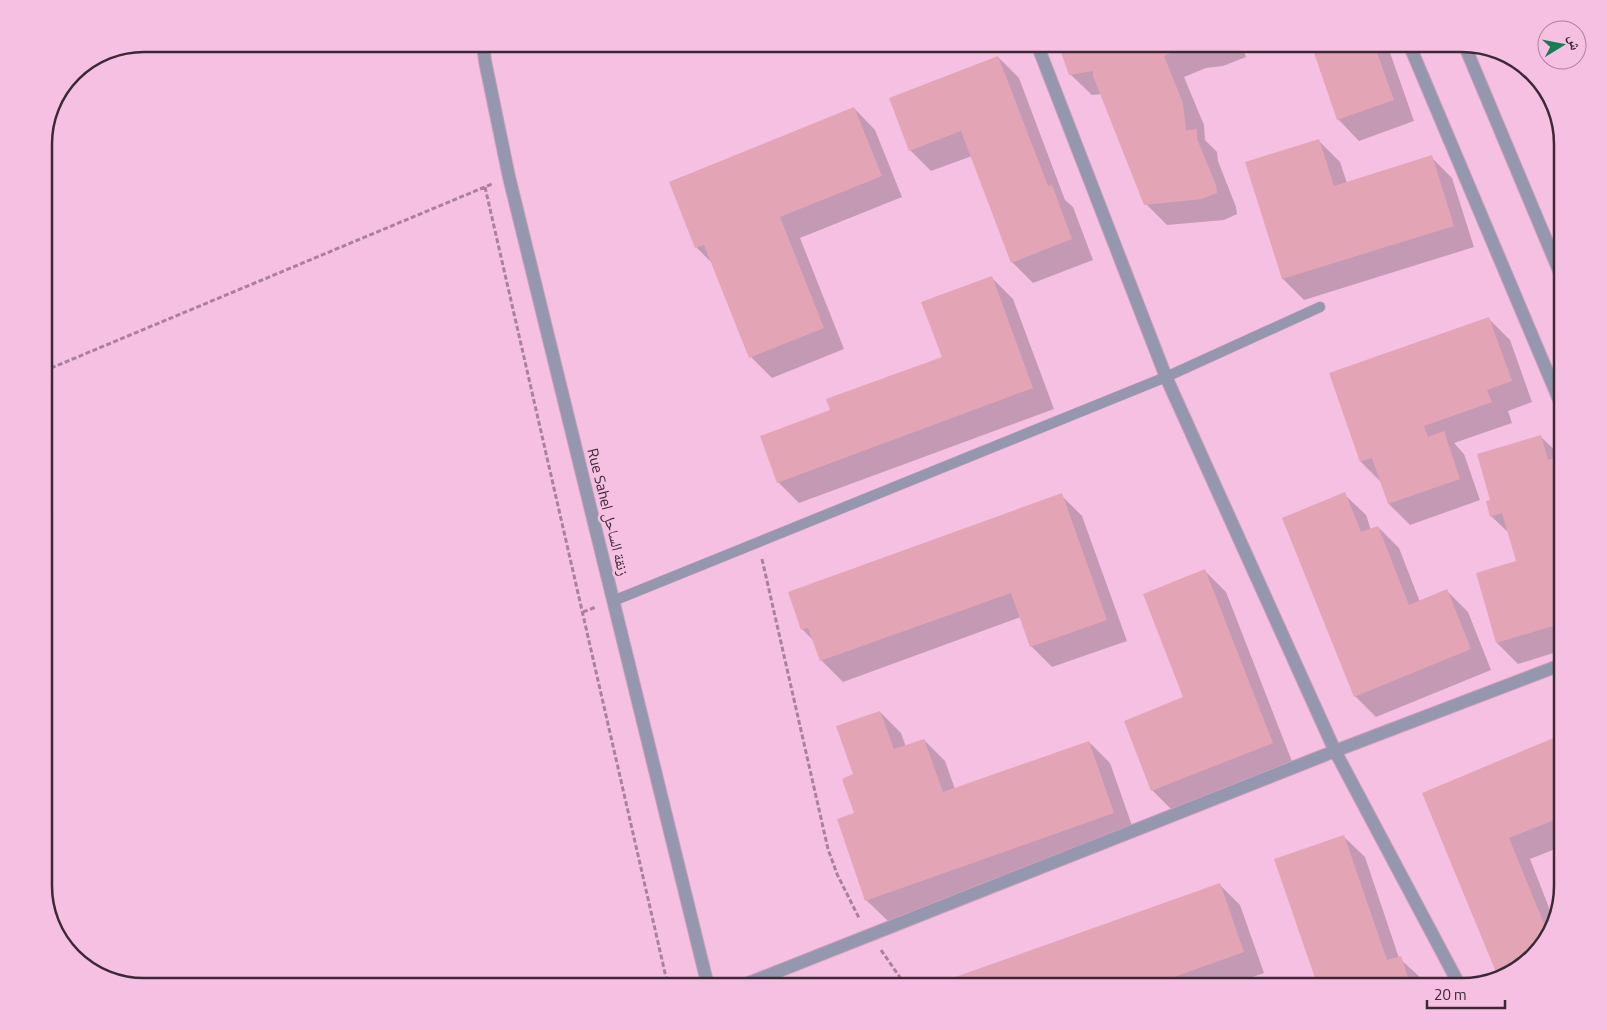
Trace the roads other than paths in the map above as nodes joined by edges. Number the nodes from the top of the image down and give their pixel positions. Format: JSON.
{"nodes":[{"id":1,"x":484,"y":52,"type":"edge"},
{"id":2,"x":1040,"y":52,"type":"edge"},
{"id":3,"x":1412,"y":52,"type":"edge"},
{"id":4,"x":1468,"y":52,"type":"edge"},
{"id":5,"x":1554,"y":259,"type":"edge"},
{"id":6,"x":1320,"y":307,"type":"dead end"},
{"id":7,"x":1166,"y":377,"type":"junction"},
{"id":8,"x":1554,"y":388,"type":"edge"},
{"id":9,"x":613,"y":601,"type":"junction"},
{"id":10,"x":1554,"y":667,"type":"edge"},
{"id":11,"x":1335,"y":751,"type":"junction"},
{"id":12,"x":706,"y":978,"type":"edge"},
{"id":13,"x":761,"y":978,"type":"edge"},
{"id":14,"x":1456,"y":978,"type":"edge"}],
"edges":[{"from":1,"to":9,"type":"street","name":"Rue Sahel زنقة الساحل"},
{"from":2,"to":7,"type":"street"},
{"from":3,"to":8,"type":"street"},
{"from":4,"to":5,"type":"street"},
{"from":6,"to":7,"type":"lane"},
{"from":7,"to":9,"type":"lane"},
{"from":7,"to":11,"type":"street"},
{"from":9,"to":12,"type":"street","name":"Rue Sahel زنقة الساحل"},
{"from":10,"to":11,"type":"street"},
{"from":11,"to":13,"type":"street"},
{"from":11,"to":14,"type":"street"}]}
